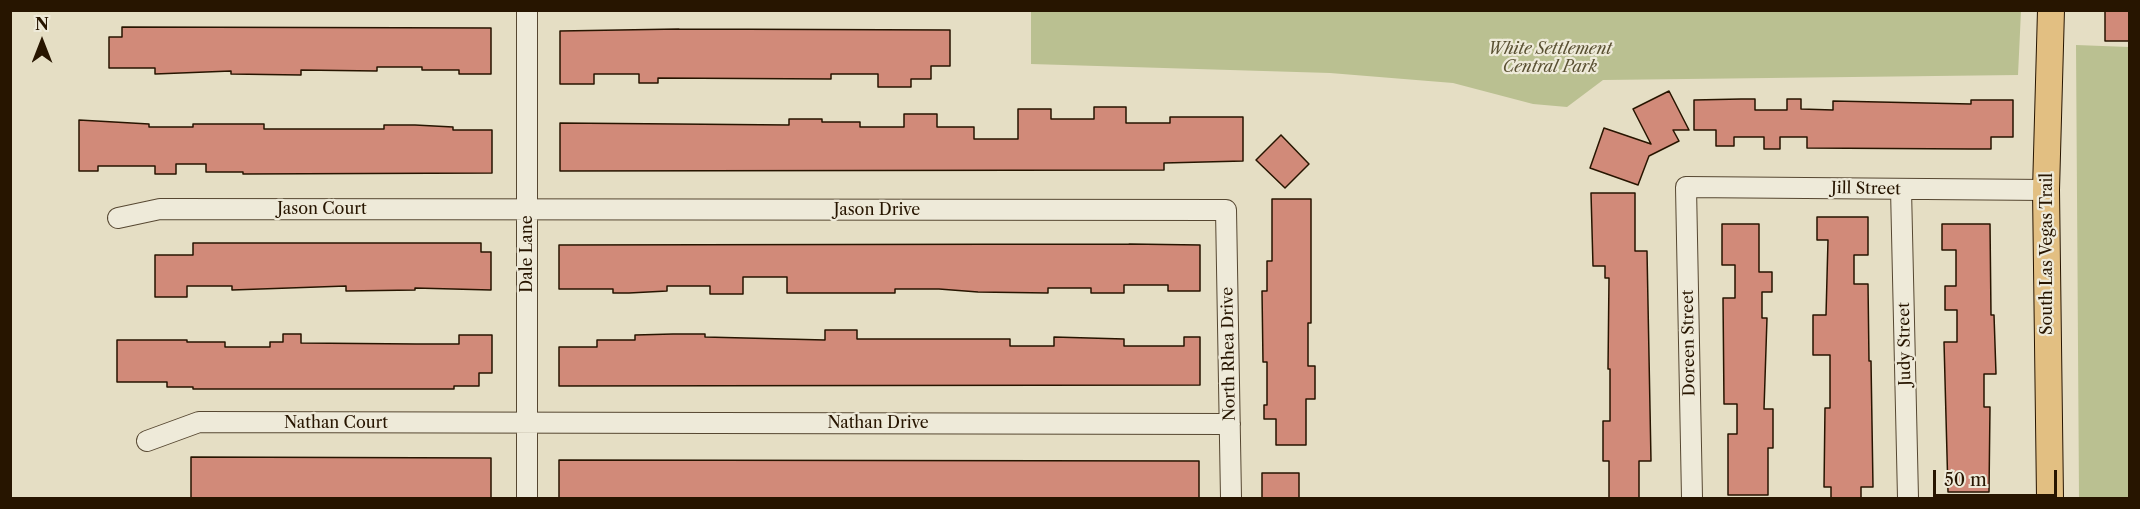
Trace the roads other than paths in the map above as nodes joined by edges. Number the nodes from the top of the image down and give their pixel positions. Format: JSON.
{"nodes":[{"id":1,"x":527,"y":10,"type":"edge"},
{"id":2,"x":2050,"y":10,"type":"edge"},
{"id":3,"x":1686,"y":187,"type":"joint"},
{"id":4,"x":1901,"y":189,"type":"junction"},
{"id":5,"x":2046,"y":190,"type":"junction"},
{"id":6,"x":527,"y":209,"type":"junction"},
{"id":7,"x":1226,"y":210,"type":"joint"},
{"id":8,"x":118,"y":218,"type":"dead end"},
{"id":9,"x":527,"y":423,"type":"junction"},
{"id":10,"x":1230,"y":424,"type":"junction"},
{"id":11,"x":147,"y":441,"type":"dead end"},
{"id":12,"x":527,"y":498,"type":"edge"},
{"id":13,"x":1231,"y":498,"type":"edge"},
{"id":14,"x":1692,"y":498,"type":"edge"},
{"id":15,"x":1908,"y":498,"type":"edge"},
{"id":16,"x":2050,"y":498,"type":"edge"}],
"edges":[{"from":1,"to":6,"type":"street","name":"Dale Lane"},
{"from":2,"to":5,"type":"main road","name":"South Las Vegas Trail"},
{"from":3,"to":4,"type":"street","name":"Jill Street"},
{"from":3,"to":14,"type":"street","name":"Doreen Street"},
{"from":4,"to":5,"type":"street","name":"Jill Street"},
{"from":4,"to":15,"type":"street","name":"Judy Street"},
{"from":5,"to":16,"type":"main road","name":"South Las Vegas Trail"},
{"from":6,"to":7,"type":"street","name":"Jason Drive"},
{"from":6,"to":8,"type":"street","name":"Jason Court"},
{"from":6,"to":9,"type":"street","name":"Dale Lane"},
{"from":7,"to":10,"type":"street","name":"North Rhea Drive"},
{"from":9,"to":10,"type":"street","name":"Nathan Drive"},
{"from":9,"to":11,"type":"street","name":"Nathan Court"},
{"from":9,"to":12,"type":"street","name":"Dale Lane"},
{"from":10,"to":13,"type":"street","name":"North Rhea Drive"}]}
